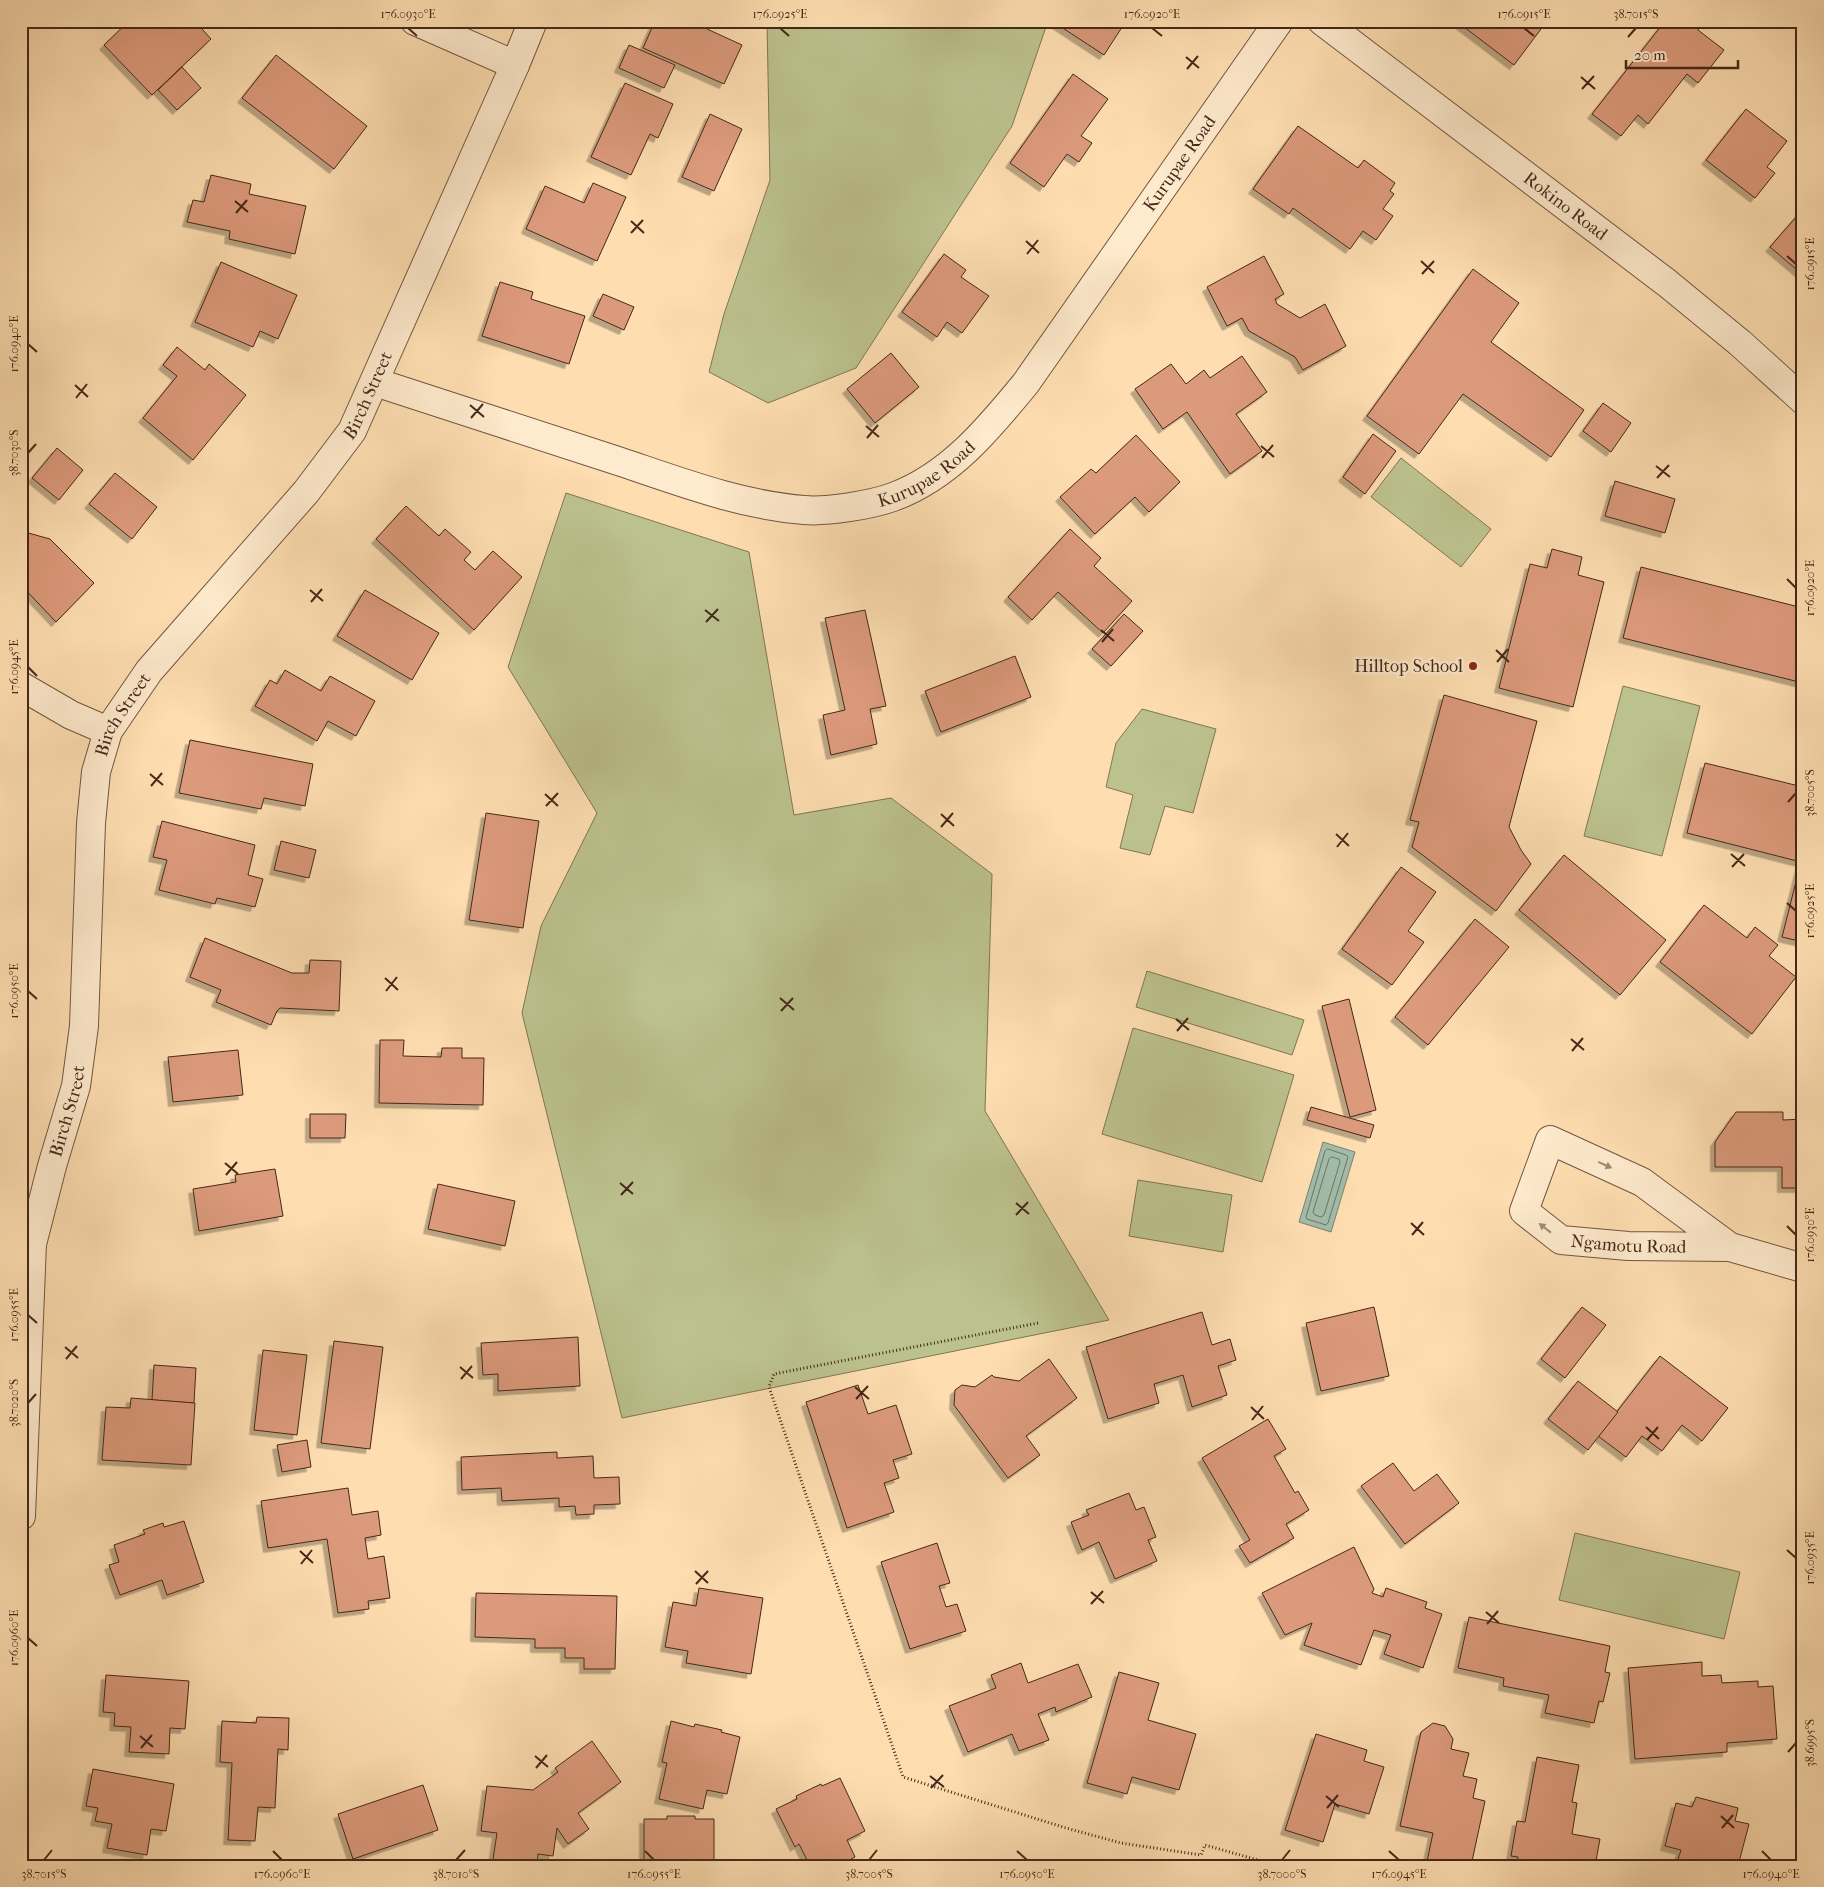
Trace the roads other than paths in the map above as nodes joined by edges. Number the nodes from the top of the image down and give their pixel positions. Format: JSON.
{"nodes":[{"id":1,"x":415,"y":21,"type":"edge"},
{"id":2,"x":533,"y":21,"type":"edge"},
{"id":3,"x":1278,"y":21,"type":"edge"},
{"id":4,"x":1322,"y":21,"type":"edge"},
{"id":5,"x":515,"y":65,"type":"junction"},
{"id":6,"x":374,"y":382,"type":"junction"},
{"id":7,"x":1803,"y":400,"type":"edge"},
{"id":8,"x":21,"y":686,"type":"edge"},
{"id":9,"x":108,"y":731,"type":"junction"},
{"id":10,"x":1730,"y":1247,"type":"junction"},
{"id":11,"x":1803,"y":1268,"type":"edge"},
{"id":12,"x":21,"y":1516,"type":"edge"}],
"edges":[{"from":1,"to":5,"type":"street"},
{"from":2,"to":5,"type":"street","name":"Birch Street"},
{"from":3,"to":6,"type":"street","name":"Kurupae Road"},
{"from":4,"to":7,"type":"street","name":"Rokino Road"},
{"from":5,"to":6,"type":"street","name":"Birch Street"},
{"from":6,"to":9,"type":"street","name":"Birch Street"},
{"from":8,"to":9,"type":"street"},
{"from":9,"to":12,"type":"street","name":"Birch Street"},
{"from":10,"to":10,"type":"street","name":"Ngamotu Road","one_way":true},
{"from":10,"to":11,"type":"street","name":"Ngamotu Road"}]}
